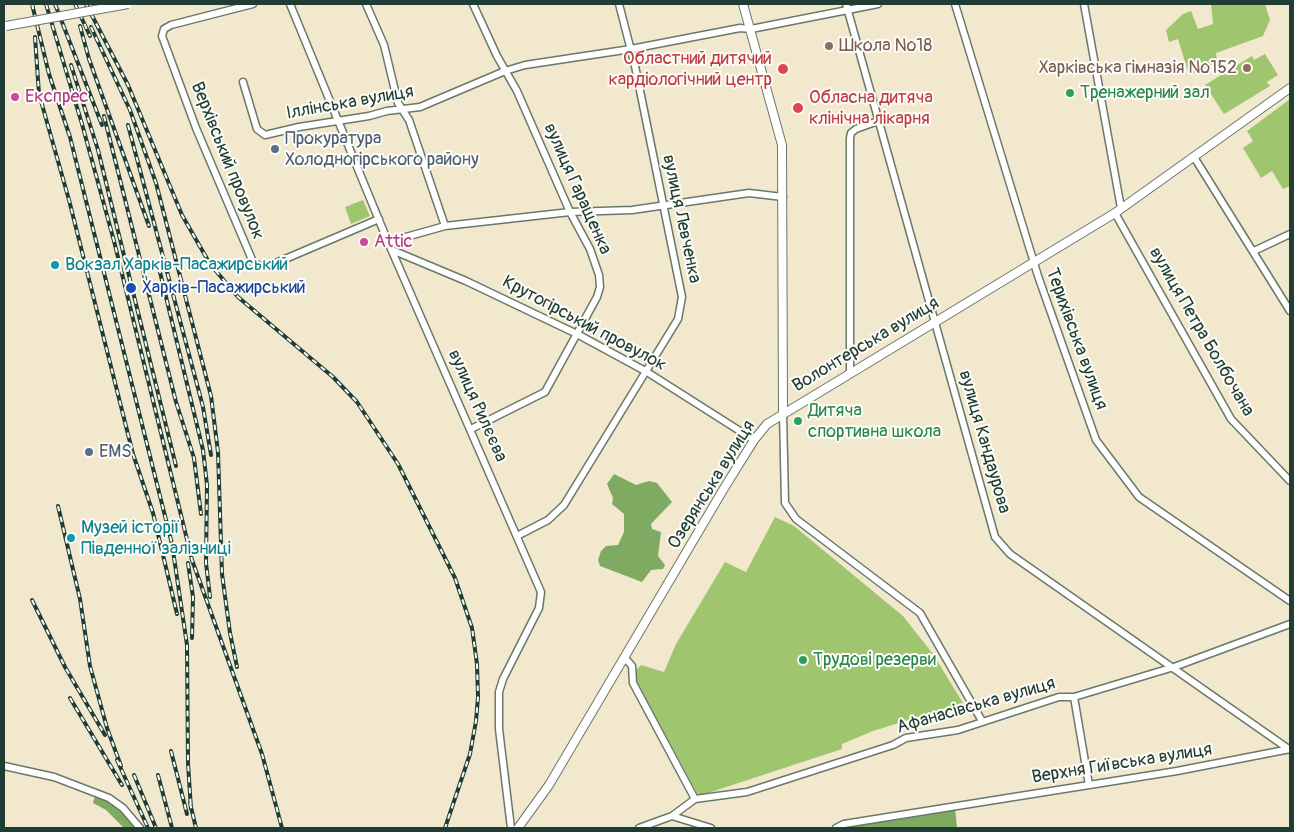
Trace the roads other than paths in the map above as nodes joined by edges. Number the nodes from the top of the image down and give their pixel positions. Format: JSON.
{"nodes":[{"id":1,"x":128,"y":4,"type":"edge"},
{"id":2,"x":253,"y":4,"type":"edge"},
{"id":3,"x":290,"y":4,"type":"edge"},
{"id":4,"x":366,"y":4,"type":"edge"},
{"id":5,"x":473,"y":4,"type":"edge"},
{"id":6,"x":620,"y":4,"type":"edge"},
{"id":7,"x":743,"y":4,"type":"edge"},
{"id":8,"x":878,"y":4,"type":"edge"},
{"id":9,"x":955,"y":4,"type":"edge"},
{"id":10,"x":1084,"y":4,"type":"edge"},
{"id":11,"x":847,"y":7,"type":"edge"},
{"id":12,"x":5,"y":26,"type":"edge"},
{"id":13,"x":750,"y":29,"type":"junction"},
{"id":14,"x":631,"y":49,"type":"junction"},
{"id":15,"x":505,"y":71,"type":"junction"},
{"id":16,"x":243,"y":82,"type":"dead end"},
{"id":17,"x":1290,"y":88,"type":"edge"},
{"id":18,"x":401,"y":109,"type":"junction"},
{"id":19,"x":337,"y":120,"type":"junction"},
{"id":20,"x":878,"y":121,"type":"junction"},
{"id":21,"x":1194,"y":157,"type":"junction"},
{"id":22,"x":783,"y":197,"type":"junction"},
{"id":23,"x":662,"y":205,"type":"junction"},
{"id":24,"x":1118,"y":211,"type":"junction"},
{"id":25,"x":570,"y":212,"type":"junction"},
{"id":26,"x":379,"y":219,"type":"junction"},
{"id":27,"x":445,"y":226,"type":"junction"},
{"id":28,"x":1290,"y":234,"type":"edge"},
{"id":29,"x":388,"y":242,"type":"junction"},
{"id":30,"x":392,"y":250,"type":"junction"},
{"id":31,"x":1254,"y":251,"type":"junction"},
{"id":32,"x":1034,"y":263,"type":"junction"},
{"id":33,"x":1290,"y":312,"type":"edge"},
{"id":34,"x":935,"y":321,"type":"junction"},
{"id":35,"x":577,"y":334,"type":"junction"},
{"id":36,"x":647,"y":372,"type":"junction"},
{"id":37,"x":850,"y":372,"type":"junction"},
{"id":38,"x":783,"y":413,"type":"junction"},
{"id":39,"x":471,"y":429,"type":"junction"},
{"id":40,"x":754,"y":440,"type":"junction"},
{"id":41,"x":1290,"y":481,"type":"edge"},
{"id":42,"x":517,"y":536,"type":"junction"},
{"id":43,"x":1290,"y":601,"type":"edge"},
{"id":44,"x":1290,"y":624,"type":"edge"},
{"id":45,"x":625,"y":658,"type":"junction"},
{"id":46,"x":1174,"y":667,"type":"junction"},
{"id":47,"x":1074,"y":697,"type":"junction"},
{"id":48,"x":982,"y":721,"type":"junction"},
{"id":49,"x":1290,"y":750,"type":"edge"},
{"id":50,"x":4,"y":766,"type":"edge"},
{"id":51,"x":1089,"y":785,"type":"junction"},
{"id":52,"x":695,"y":799,"type":"junction"},
{"id":53,"x":672,"y":816,"type":"junction"},
{"id":54,"x":140,"y":828,"type":"edge"},
{"id":55,"x":511,"y":828,"type":"edge"},
{"id":56,"x":518,"y":828,"type":"edge"},
{"id":57,"x":639,"y":828,"type":"edge"},
{"id":58,"x":711,"y":828,"type":"edge"},
{"id":59,"x":836,"y":828,"type":"edge"}],
"edges":[{"from":1,"to":12,"type":"main road","bridge":true},
{"from":2,"to":26,"type":"street","name":"Верхівський провулок"},
{"from":3,"to":19,"type":"street","name":"вулиця Рилєєва"},
{"from":4,"to":18,"type":"street"},
{"from":5,"to":15,"type":"street","name":"вулиця Гаращенка"},
{"from":6,"to":14,"type":"street","name":"вулиця Левченка"},
{"from":7,"to":13,"type":"main road"},
{"from":8,"to":11,"type":"street","name":"Іллінська вулиця"},
{"from":9,"to":32,"type":"street","name":"Терихівська вулиця"},
{"from":10,"to":24,"type":"street","name":"вулиця Петра Болбочана"},
{"from":11,"to":13,"type":"street","name":"Іллінська вулиця"},
{"from":11,"to":20,"type":"street","name":"вулиця Кандаурова"},
{"from":13,"to":14,"type":"street","name":"Іллінська вулиця"},
{"from":13,"to":22,"type":"main road"},
{"from":14,"to":15,"type":"street","name":"Іллінська вулиця"},
{"from":14,"to":23,"type":"street","name":"вулиця Левченка"},
{"from":15,"to":18,"type":"street","name":"Іллінська вулиця"},
{"from":15,"to":25,"type":"street","name":"вулиця Гаращенка"},
{"from":16,"to":19,"type":"street","name":"Іллінська вулиця"},
{"from":17,"to":21,"type":"main road","name":"Волонтерська вулиця"},
{"from":18,"to":19,"type":"street","name":"Іллінська вулиця"},
{"from":18,"to":27,"type":"street"},
{"from":19,"to":26,"type":"street","name":"вулиця Рилєєва"},
{"from":20,"to":34,"type":"street","name":"вулиця Кандаурова"},
{"from":20,"to":37,"type":"street"},
{"from":21,"to":24,"type":"main road","name":"Волонтерська вулиця"},
{"from":21,"to":31,"type":"street"},
{"from":22,"to":23,"type":"street"},
{"from":22,"to":38,"type":"main road"},
{"from":23,"to":25,"type":"street"},
{"from":23,"to":36,"type":"street","name":"вулиця Левченка"},
{"from":24,"to":32,"type":"main road","name":"Волонтерська вулиця"},
{"from":24,"to":41,"type":"street","name":"вулиця Петра Болбочана"},
{"from":25,"to":27,"type":"street"},
{"from":25,"to":35,"type":"street","name":"вулиця Гаращенка"},
{"from":26,"to":29,"type":"street","name":"вулиця Рилєєва"},
{"from":27,"to":29,"type":"street"},
{"from":28,"to":31,"type":"street"},
{"from":29,"to":30,"type":"street","name":"вулиця Рилєєва"},
{"from":30,"to":35,"type":"street","name":"Крутогірський провулок"},
{"from":30,"to":39,"type":"street","name":"вулиця Рилєєва"},
{"from":31,"to":33,"type":"street"},
{"from":32,"to":34,"type":"main road","name":"Волонтерська вулиця"},
{"from":32,"to":43,"type":"street","name":"Терихівська вулиця"},
{"from":34,"to":37,"type":"main road","name":"Волонтерська вулиця"},
{"from":34,"to":46,"type":"street","name":"вулиця Кандаурова"},
{"from":35,"to":36,"type":"street","name":"Крутогірський провулок"},
{"from":35,"to":39,"type":"street","name":"вулиця Гаращенка"},
{"from":36,"to":40,"type":"street","name":"Крутогірський провулок"},
{"from":36,"to":42,"type":"street","name":"вулиця Левченка"},
{"from":37,"to":38,"type":"main road","name":"Волонтерська вулиця"},
{"from":38,"to":40,"type":"main road","name":"Озерянська вулиця"},
{"from":38,"to":48,"type":"street","name":"Волонтерська вулиця"},
{"from":39,"to":42,"type":"street","name":"вулиця Рилєєва"},
{"from":40,"to":45,"type":"main road","name":"Озерянська вулиця"},
{"from":42,"to":55,"type":"street","name":"вулиця Рилєєва"},
{"from":44,"to":46,"type":"street","name":"Афанасівська вулиця"},
{"from":45,"to":52,"type":"street"},
{"from":45,"to":56,"type":"main road","name":"Озерянська вулиця"},
{"from":46,"to":47,"type":"street","name":"Афанасівська вулиця"},
{"from":46,"to":49,"type":"street","name":"вулиця Кандаурова"},
{"from":47,"to":48,"type":"street","name":"Афанасівська вулиця"},
{"from":47,"to":51,"type":"street"},
{"from":48,"to":52,"type":"street","name":"Афанасівська вулиця"},
{"from":49,"to":51,"type":"street","name":"Верхня Гиївська вулиця"},
{"from":50,"to":54,"type":"street"},
{"from":51,"to":59,"type":"street","name":"Верхня Гиївська вулиця"},
{"from":52,"to":53,"type":"street"},
{"from":53,"to":57,"type":"street"},
{"from":53,"to":58,"type":"street"}]}
